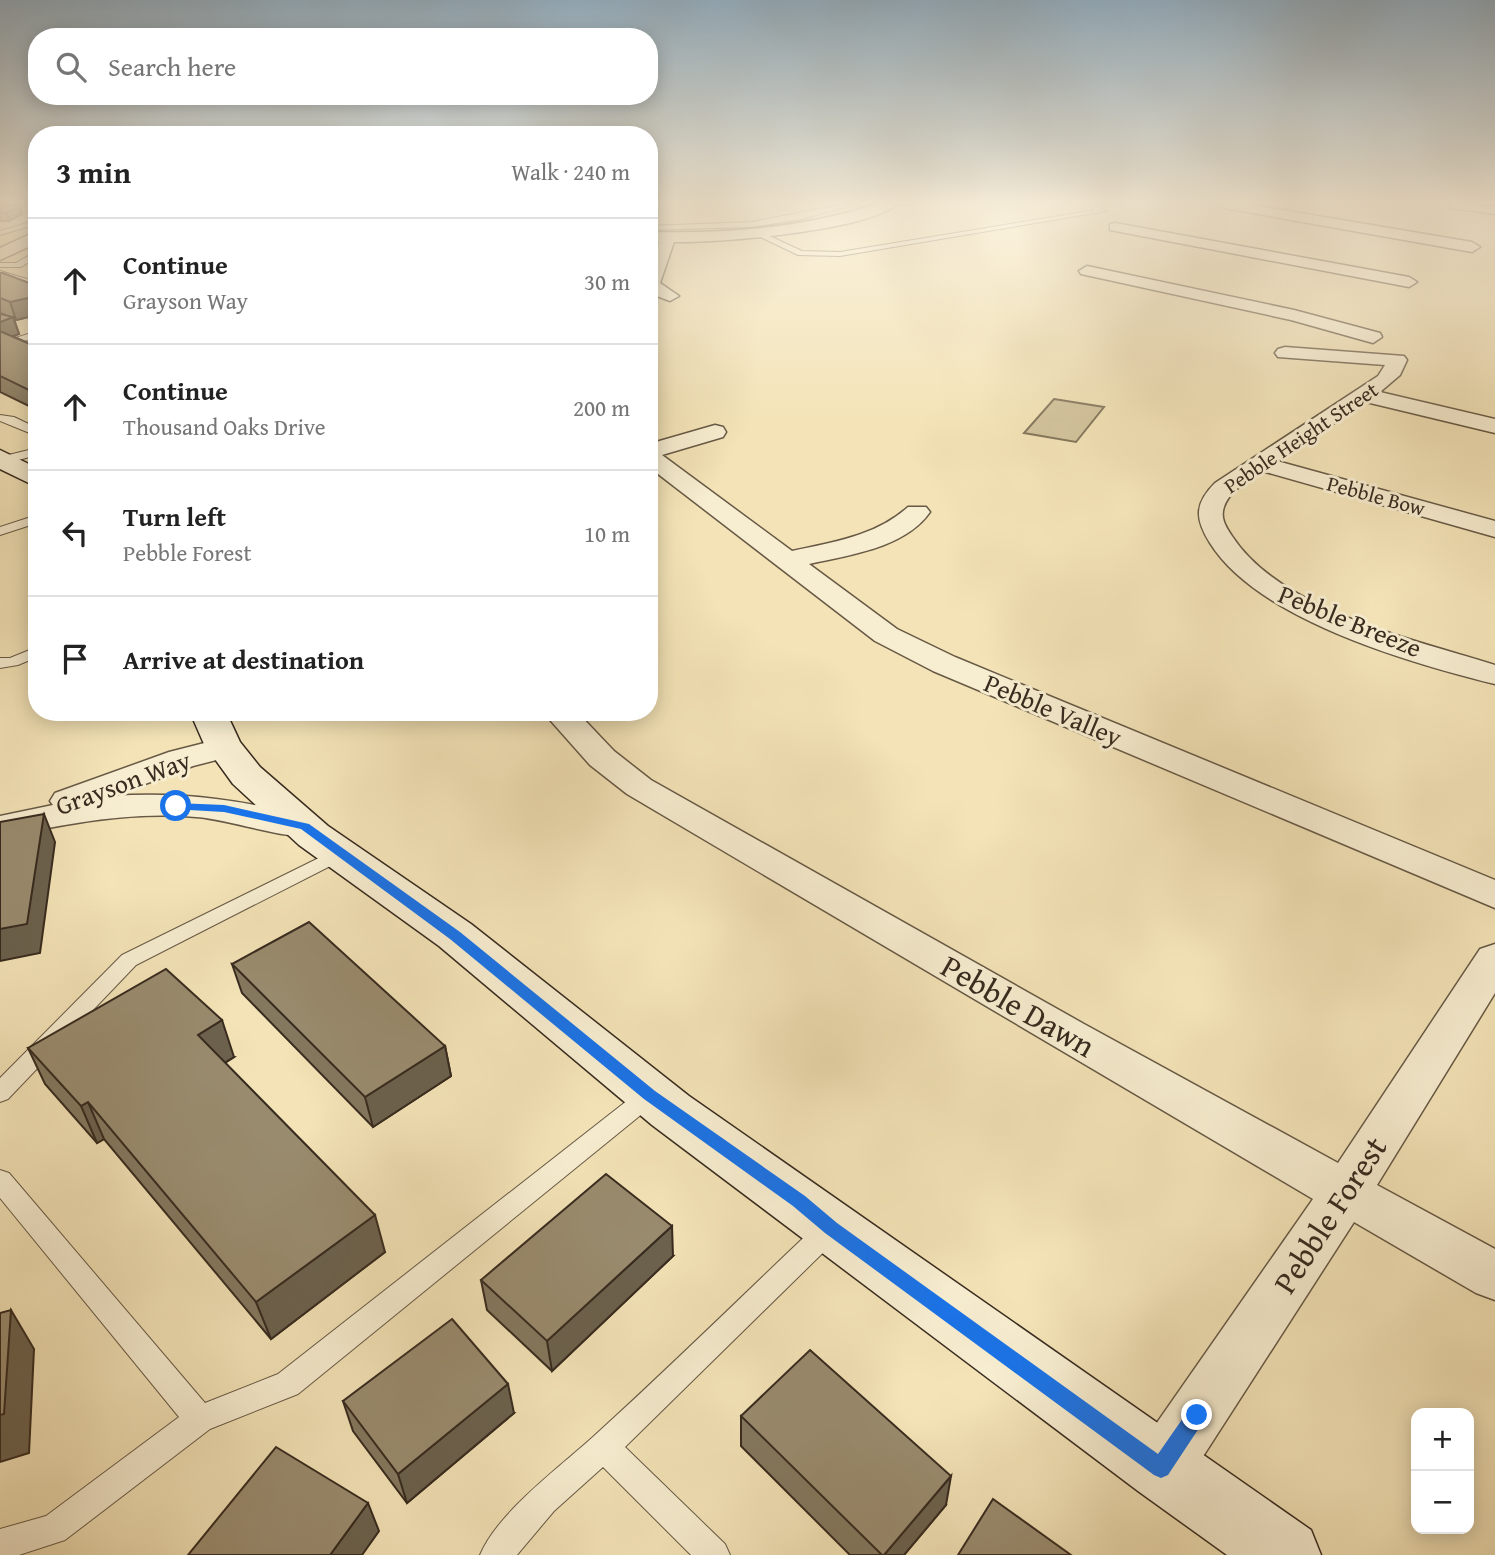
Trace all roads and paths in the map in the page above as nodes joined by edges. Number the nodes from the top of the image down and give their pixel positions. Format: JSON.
{"nodes":[{"id":1,"x":1113,"y":277,"type":"edge"},
{"id":2,"x":1380,"y":277,"type":"edge"},
{"id":3,"x":1409,"y":282,"type":"dead end"},
{"id":4,"x":1245,"y":289,"type":"dead end"},
{"id":5,"x":658,"y":290,"type":"edge"},
{"id":6,"x":670,"y":296,"type":"dead end"},
{"id":7,"x":1222,"y":300,"type":"junction"},
{"id":8,"x":12,"y":327,"type":"edge"},
{"id":9,"x":28,"y":331,"type":"edge"},
{"id":10,"x":28,"y":336,"type":"edge"},
{"id":11,"x":1373,"y":337,"type":"dead end"},
{"id":12,"x":28,"y":345,"type":"edge"},
{"id":13,"x":0,"y":346,"type":"edge"},
{"id":14,"x":0,"y":353,"type":"edge"},
{"id":15,"x":1285,"y":353,"type":"dead end"},
{"id":16,"x":1364,"y":395,"type":"junction"},
{"id":17,"x":0,"y":418,"type":"edge"},
{"id":18,"x":1495,"y":426,"type":"edge"},
{"id":19,"x":28,"y":428,"type":"edge"},
{"id":20,"x":715,"y":432,"type":"dead end"},
{"id":21,"x":658,"y":451,"type":"edge"},
{"id":22,"x":28,"y":453,"type":"edge"},
{"id":23,"x":1,"y":459,"type":"edge"},
{"id":24,"x":658,"y":461,"type":"edge"},
{"id":25,"x":1258,"y":463,"type":"junction"},
{"id":26,"x":28,"y":474,"type":"edge"},
{"id":27,"x":917,"y":512,"type":"dead end"},
{"id":28,"x":28,"y":522,"type":"edge"},
{"id":29,"x":1495,"y":529,"type":"edge"},
{"id":30,"x":0,"y":531,"type":"edge"},
{"id":31,"x":1220,"y":543,"type":"joint"},
{"id":32,"x":786,"y":561,"type":"junction"},
{"id":33,"x":28,"y":655,"type":"edge"},
{"id":34,"x":0,"y":663,"type":"edge"},
{"id":35,"x":1495,"y":675,"type":"edge"},
{"id":36,"x":210,"y":721,"type":"edge"},
{"id":37,"x":567,"y":721,"type":"edge"},
{"id":38,"x":224,"y":748,"type":"junction"},
{"id":39,"x":12,"y":825,"type":"edge"},
{"id":40,"x":304,"y":827,"type":"junction"},
{"id":41,"x":341,"y":853,"type":"junction"},
{"id":42,"x":1495,"y":895,"type":"edge"},
{"id":43,"x":1495,"y":959,"type":"edge"},
{"id":44,"x":0,"y":1093,"type":"edge"},
{"id":45,"x":650,"y":1095,"type":"junction"},
{"id":46,"x":0,"y":1180,"type":"edge"},
{"id":47,"x":1346,"y":1192,"type":"junction"},
{"id":48,"x":831,"y":1228,"type":"junction"},
{"id":49,"x":1495,"y":1276,"type":"edge"},
{"id":50,"x":200,"y":1419,"type":"junction"},
{"id":51,"x":604,"y":1447,"type":"junction"},
{"id":52,"x":1161,"y":1468,"type":"junction"},
{"id":53,"x":0,"y":1545,"type":"edge"},
{"id":54,"x":496,"y":1555,"type":"edge"},
{"id":55,"x":714,"y":1555,"type":"edge"},
{"id":56,"x":1286,"y":1555,"type":"edge"}],
"edges":[{"from":1,"to":7,"type":"street"},
{"from":2,"to":3,"type":"street"},
{"from":4,"to":7,"type":"street"},
{"from":5,"to":6,"type":"street"},
{"from":7,"to":11,"type":"street"},
{"from":8,"to":9,"type":"lane"},
{"from":10,"to":13,"type":"lane"},
{"from":12,"to":14,"type":"lane"},
{"from":15,"to":16,"type":"street","name":"Pebble Height Street"},
{"from":16,"to":18,"type":"street"},
{"from":16,"to":25,"type":"street","name":"Pebble Height Street"},
{"from":17,"to":19,"type":"lane"},
{"from":20,"to":21,"type":"street"},
{"from":22,"to":23,"type":"lane"},
{"from":23,"to":26,"type":"main road"},
{"from":24,"to":32,"type":"street","name":"Pebble Valley"},
{"from":25,"to":29,"type":"street","name":"Pebble Bow"},
{"from":25,"to":31,"type":"street","name":"Pebble Height Street"},
{"from":27,"to":32,"type":"street"},
{"from":28,"to":30,"type":"lane"},
{"from":31,"to":35,"type":"street","name":"Pebble Breeze"},
{"from":32,"to":42,"type":"street","name":"Pebble Valley"},
{"from":33,"to":34,"type":"lane"},
{"from":36,"to":38,"type":"main road"},
{"from":37,"to":47,"type":"street","name":"Pebble Dawn"},
{"from":38,"to":39,"type":"street","name":"Grayson Way"},
{"from":38,"to":40,"type":"main road"},
{"from":39,"to":40,"type":"street","name":"Grayson Way"},
{"from":40,"to":41,"type":"main road"},
{"from":41,"to":44,"type":"lane"},
{"from":41,"to":45,"type":"main road"},
{"from":43,"to":47,"type":"street","name":"Pebble Forest"},
{"from":45,"to":48,"type":"main road"},
{"from":45,"to":50,"type":"lane"},
{"from":46,"to":50,"type":"lane"},
{"from":47,"to":49,"type":"street","name":"Pebble Dawn"},
{"from":47,"to":52,"type":"street","name":"Pebble Forest"},
{"from":48,"to":51,"type":"lane"},
{"from":48,"to":52,"type":"main road"},
{"from":50,"to":53,"type":"lane"},
{"from":51,"to":54,"type":"lane"},
{"from":51,"to":55,"type":"lane"},
{"from":52,"to":56,"type":"main road"}]}
